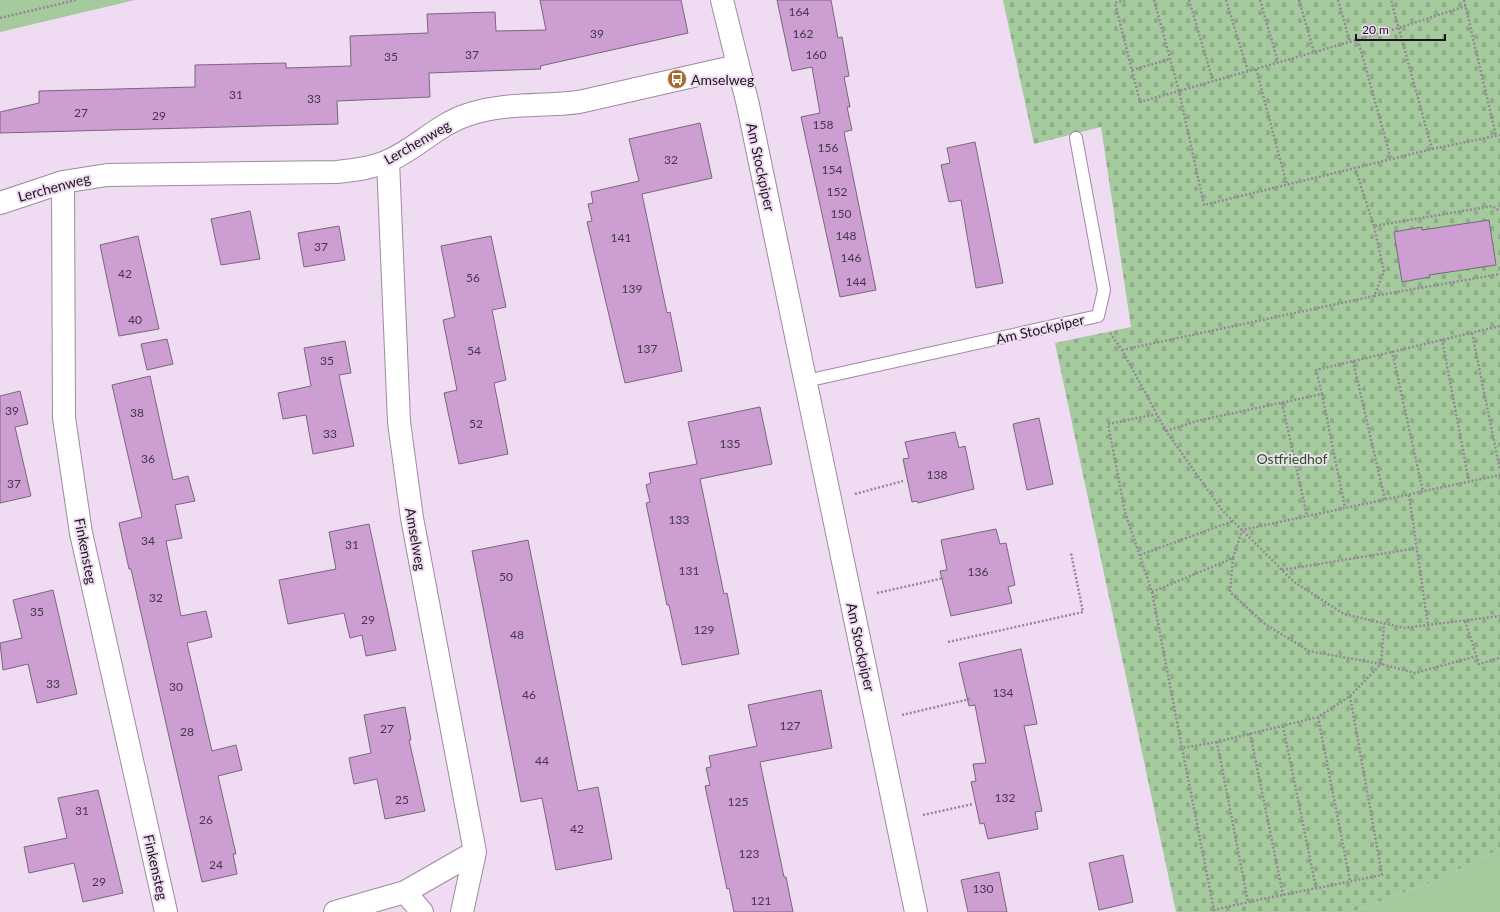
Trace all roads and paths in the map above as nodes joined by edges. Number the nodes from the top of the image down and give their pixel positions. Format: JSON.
{"nodes":[{"id":1,"x":76,"y":0,"type":"edge"},
{"id":2,"x":722,"y":0,"type":"edge"},
{"id":3,"x":1125,"y":0,"type":"edge"},
{"id":4,"x":1154,"y":0,"type":"edge"},
{"id":5,"x":1189,"y":0,"type":"edge"},
{"id":6,"x":1226,"y":0,"type":"edge"},
{"id":7,"x":1260,"y":0,"type":"edge"},
{"id":8,"x":1299,"y":0,"type":"edge"},
{"id":9,"x":1338,"y":0,"type":"edge"},
{"id":10,"x":1391,"y":0,"type":"edge"},
{"id":11,"x":1464,"y":0,"type":"edge"},
{"id":12,"x":1466,"y":6,"type":"junction"},
{"id":13,"x":0,"y":18,"type":"edge"},
{"id":14,"x":1398,"y":28,"type":"junction"},
{"id":15,"x":1358,"y":40,"type":"junction"},
{"id":16,"x":1350,"y":42,"type":"junction"},
{"id":17,"x":1314,"y":52,"type":"junction"},
{"id":18,"x":1170,"y":59,"type":"junction"},
{"id":19,"x":1278,"y":62,"type":"junction"},
{"id":20,"x":737,"y":66,"type":"junction"},
{"id":21,"x":1256,"y":69,"type":"junction"},
{"id":22,"x":1132,"y":70,"type":"junction"},
{"id":23,"x":1248,"y":71,"type":"junction"},
{"id":24,"x":1213,"y":81,"type":"junction"},
{"id":25,"x":1179,"y":91,"type":"junction"},
{"id":26,"x":1500,"y":135,"type":"edge"},
{"id":27,"x":1496,"y":136,"type":"junction"},
{"id":28,"x":1076,"y":138,"type":"dead end"},
{"id":29,"x":1432,"y":150,"type":"junction"},
{"id":30,"x":1391,"y":159,"type":"junction"},
{"id":31,"x":388,"y":161,"type":"junction"},
{"id":32,"x":1355,"y":168,"type":"junction"},
{"id":33,"x":63,"y":182,"type":"junction"},
{"id":34,"x":1287,"y":185,"type":"junction"},
{"id":35,"x":0,"y":203,"type":"edge"},
{"id":36,"x":1500,"y":211,"type":"edge"},
{"id":37,"x":1374,"y":226,"type":"junction"},
{"id":38,"x":1500,"y":274,"type":"edge"},
{"id":39,"x":1374,"y":296,"type":"junction"},
{"id":40,"x":1098,"y":316,"type":"junction"},
{"id":41,"x":1500,"y":326,"type":"edge"},
{"id":42,"x":1472,"y":333,"type":"junction"},
{"id":43,"x":1442,"y":339,"type":"junction"},
{"id":44,"x":1122,"y":350,"type":"junction"},
{"id":45,"x":1392,"y":351,"type":"junction"},
{"id":46,"x":1353,"y":361,"type":"junction"},
{"id":47,"x":806,"y":381,"type":"junction"},
{"id":48,"x":1322,"y":394,"type":"junction"},
{"id":49,"x":1282,"y":403,"type":"junction"},
{"id":50,"x":1157,"y":414,"type":"junction"},
{"id":51,"x":1166,"y":431,"type":"junction"},
{"id":52,"x":1500,"y":470,"type":"edge"},
{"id":53,"x":1500,"y":475,"type":"edge"},
{"id":54,"x":903,"y":481,"type":"dead end"},
{"id":55,"x":1469,"y":482,"type":"junction"},
{"id":56,"x":1423,"y":492,"type":"junction"},
{"id":57,"x":1409,"y":495,"type":"junction"},
{"id":58,"x":830,"y":500,"type":"junction"},
{"id":59,"x":1384,"y":500,"type":"junction"},
{"id":60,"x":1345,"y":508,"type":"junction"},
{"id":61,"x":1307,"y":516,"type":"junction"},
{"id":62,"x":1233,"y":521,"type":"junction"},
{"id":63,"x":1242,"y":530,"type":"junction"},
{"id":64,"x":1417,"y":548,"type":"junction"},
{"id":65,"x":1071,"y":554,"type":"dead end"},
{"id":66,"x":1140,"y":555,"type":"junction"},
{"id":67,"x":1233,"y":558,"type":"junction"},
{"id":68,"x":1282,"y":570,"type":"junction"},
{"id":69,"x":944,"y":578,"type":"dead end"},
{"id":70,"x":1152,"y":592,"type":"junction"},
{"id":71,"x":851,"y":599,"type":"junction"},
{"id":72,"x":1500,"y":616,"type":"edge"},
{"id":73,"x":1465,"y":621,"type":"junction"},
{"id":74,"x":1384,"y":624,"type":"junction"},
{"id":75,"x":1428,"y":625,"type":"junction"},
{"id":76,"x":948,"y":642,"type":"dead end"},
{"id":77,"x":1477,"y":656,"type":"junction"},
{"id":78,"x":1500,"y":658,"type":"edge"},
{"id":79,"x":1381,"y":664,"type":"junction"},
{"id":80,"x":1350,"y":696,"type":"junction"},
{"id":81,"x":970,"y":700,"type":"dead end"},
{"id":82,"x":1318,"y":717,"type":"junction"},
{"id":83,"x":876,"y":720,"type":"junction"},
{"id":84,"x":1283,"y":726,"type":"junction"},
{"id":85,"x":1250,"y":733,"type":"junction"},
{"id":86,"x":1216,"y":742,"type":"junction"},
{"id":87,"x":1182,"y":748,"type":"junction"},
{"id":88,"x":973,"y":804,"type":"dead end"},
{"id":89,"x":897,"y":821,"type":"junction"},
{"id":90,"x":476,"y":852,"type":"junction"},
{"id":91,"x":1350,"y":881,"type":"junction"},
{"id":92,"x":1316,"y":888,"type":"junction"},
{"id":93,"x":405,"y":892,"type":"junction"},
{"id":94,"x":1283,"y":895,"type":"junction"},
{"id":95,"x":1248,"y":902,"type":"junction"},
{"id":96,"x":166,"y":912,"type":"edge"},
{"id":97,"x":334,"y":912,"type":"edge"},
{"id":98,"x":422,"y":912,"type":"edge"},
{"id":99,"x":462,"y":912,"type":"edge"},
{"id":100,"x":916,"y":912,"type":"edge"}],
"edges":[{"from":1,"to":13,"type":"path"},
{"from":2,"to":20,"type":"street","name":"Am Stockpiper"},
{"from":3,"to":22,"type":"path"},
{"from":4,"to":18,"type":"path"},
{"from":5,"to":24,"type":"path"},
{"from":6,"to":23,"type":"path"},
{"from":7,"to":19,"type":"path"},
{"from":8,"to":17,"type":"path"},
{"from":9,"to":16,"type":"path"},
{"from":10,"to":14,"type":"path"},
{"from":11,"to":12,"type":"path"},
{"from":12,"to":14,"type":"path"},
{"from":12,"to":27,"type":"path"},
{"from":14,"to":15,"type":"path"},
{"from":14,"to":29,"type":"path"},
{"from":15,"to":16,"type":"path"},
{"from":15,"to":30,"type":"path"},
{"from":16,"to":17,"type":"path"},
{"from":17,"to":19,"type":"path"},
{"from":18,"to":22,"type":"path"},
{"from":18,"to":25,"type":"path"},
{"from":19,"to":21,"type":"path"},
{"from":20,"to":31,"type":"street","name":"Lerchenweg"},
{"from":20,"to":47,"type":"street","name":"Am Stockpiper"},
{"from":21,"to":23,"type":"path"},
{"from":21,"to":34,"type":"path"},
{"from":22,"to":25,"type":"path"},
{"from":23,"to":24,"type":"path"},
{"from":24,"to":25,"type":"path"},
{"from":25,"to":34,"type":"path"},
{"from":26,"to":27,"type":"path"},
{"from":27,"to":29,"type":"path"},
{"from":28,"to":40,"type":"lane","name":"Am Stockpiper"},
{"from":29,"to":30,"type":"path"},
{"from":30,"to":32,"type":"path"},
{"from":31,"to":33,"type":"street","name":"Lerchenweg"},
{"from":31,"to":90,"type":"street","name":"Amselweg"},
{"from":32,"to":34,"type":"path"},
{"from":32,"to":37,"type":"path"},
{"from":33,"to":35,"type":"street","name":"Lerchenweg"},
{"from":33,"to":96,"type":"street","name":"Finkensteg"},
{"from":36,"to":37,"type":"path"},
{"from":37,"to":39,"type":"path"},
{"from":38,"to":39,"type":"path"},
{"from":39,"to":44,"type":"path"},
{"from":40,"to":44,"type":"path"},
{"from":40,"to":47,"type":"lane","name":"Am Stockpiper"},
{"from":41,"to":42,"type":"path"},
{"from":42,"to":43,"type":"path"},
{"from":42,"to":52,"type":"path"},
{"from":43,"to":45,"type":"path"},
{"from":43,"to":55,"type":"path"},
{"from":44,"to":50,"type":"path"},
{"from":45,"to":46,"type":"path"},
{"from":45,"to":56,"type":"path"},
{"from":46,"to":48,"type":"path"},
{"from":46,"to":59,"type":"path"},
{"from":47,"to":58,"type":"street","name":"Am Stockpiper"},
{"from":48,"to":49,"type":"path"},
{"from":48,"to":60,"type":"path"},
{"from":49,"to":51,"type":"path"},
{"from":49,"to":61,"type":"path"},
{"from":50,"to":51,"type":"path"},
{"from":50,"to":66,"type":"path"},
{"from":51,"to":62,"type":"path"},
{"from":53,"to":55,"type":"path"},
{"from":54,"to":58,"type":"path"},
{"from":55,"to":56,"type":"path"},
{"from":56,"to":57,"type":"path"},
{"from":57,"to":59,"type":"path"},
{"from":57,"to":64,"type":"path"},
{"from":58,"to":71,"type":"street","name":"Am Stockpiper"},
{"from":59,"to":60,"type":"path"},
{"from":60,"to":61,"type":"path"},
{"from":61,"to":63,"type":"path"},
{"from":62,"to":63,"type":"path"},
{"from":62,"to":66,"type":"path"},
{"from":63,"to":67,"type":"path"},
{"from":63,"to":68,"type":"path"},
{"from":64,"to":68,"type":"path"},
{"from":64,"to":75,"type":"path"},
{"from":65,"to":76,"type":"path"},
{"from":66,"to":70,"type":"path"},
{"from":67,"to":70,"type":"path"},
{"from":67,"to":79,"type":"path"},
{"from":68,"to":74,"type":"path"},
{"from":69,"to":71,"type":"path"},
{"from":70,"to":87,"type":"path"},
{"from":71,"to":83,"type":"street","name":"Am Stockpiper"},
{"from":72,"to":73,"type":"path"},
{"from":73,"to":75,"type":"path"},
{"from":73,"to":77,"type":"path"},
{"from":74,"to":75,"type":"path"},
{"from":74,"to":79,"type":"path"},
{"from":77,"to":78,"type":"path"},
{"from":77,"to":79,"type":"path"},
{"from":79,"to":80,"type":"path"},
{"from":80,"to":82,"type":"path"},
{"from":80,"to":91,"type":"path"},
{"from":81,"to":83,"type":"path"},
{"from":82,"to":84,"type":"path"},
{"from":82,"to":91,"type":"path"},
{"from":83,"to":89,"type":"street","name":"Am Stockpiper"},
{"from":84,"to":85,"type":"path"},
{"from":84,"to":92,"type":"path"},
{"from":85,"to":86,"type":"path"},
{"from":85,"to":94,"type":"path"},
{"from":86,"to":87,"type":"path"},
{"from":86,"to":95,"type":"path"},
{"from":87,"to":95,"type":"path"},
{"from":88,"to":89,"type":"path"},
{"from":89,"to":100,"type":"street","name":"Am Stockpiper"},
{"from":90,"to":93,"type":"street"},
{"from":90,"to":99,"type":"street","name":"Amselweg"},
{"from":91,"to":92,"type":"path"},
{"from":92,"to":94,"type":"path"},
{"from":93,"to":97,"type":"street"},
{"from":93,"to":98,"type":"street"},
{"from":94,"to":95,"type":"path"}]}
